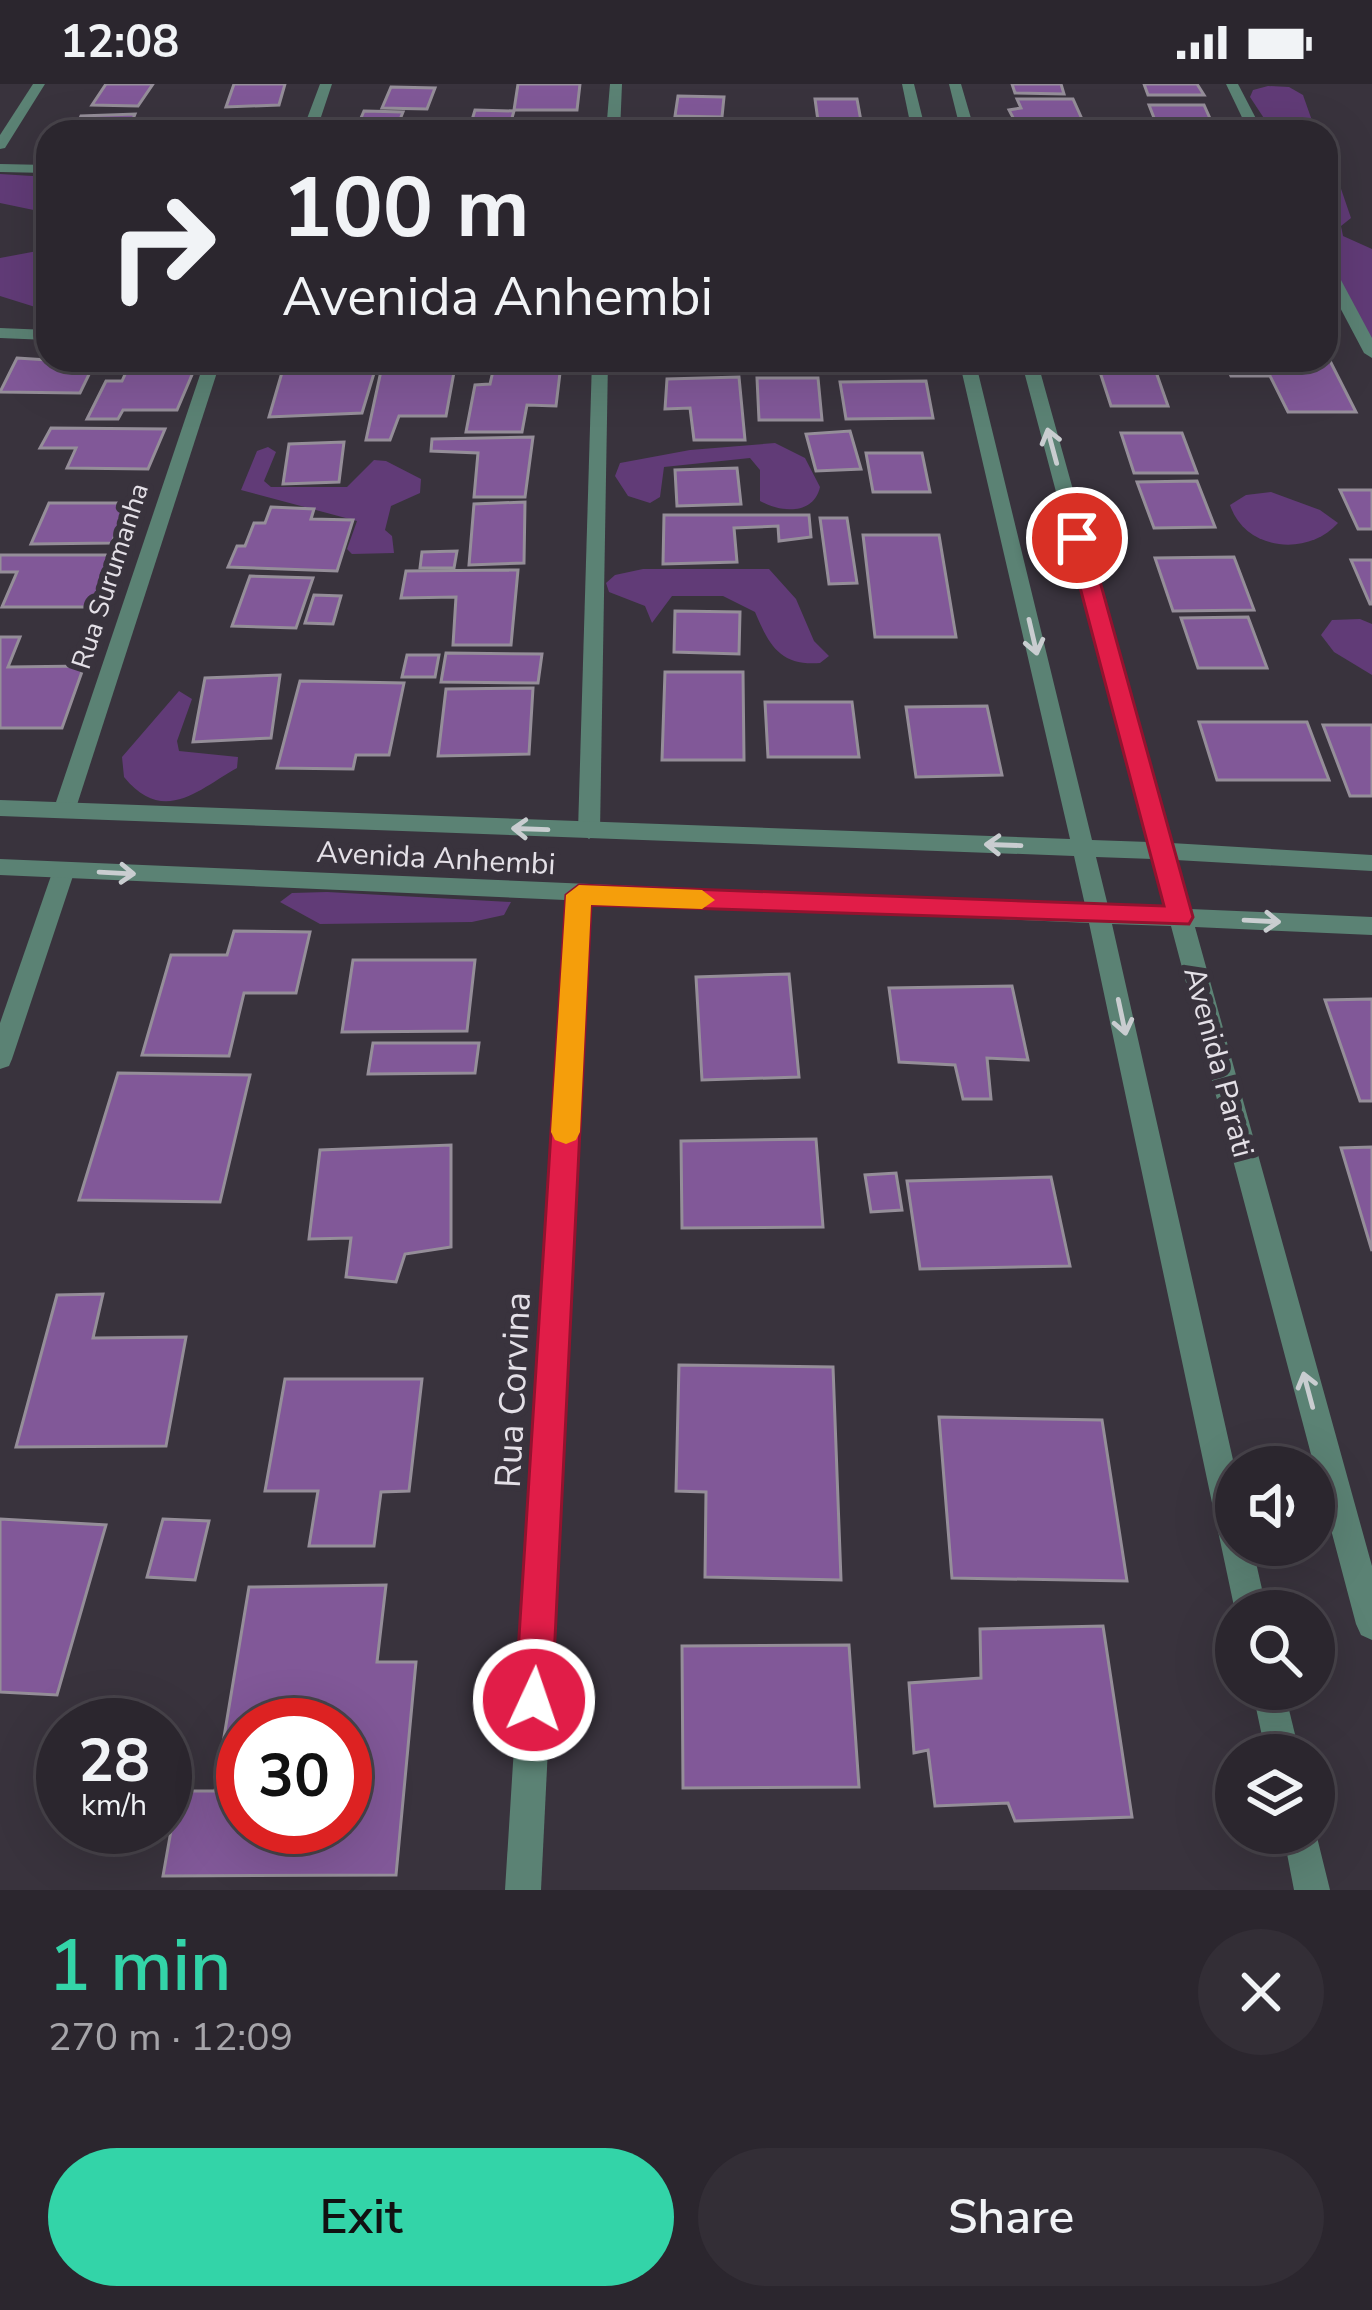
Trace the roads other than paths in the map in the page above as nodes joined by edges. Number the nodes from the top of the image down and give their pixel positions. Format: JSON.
{"nodes":[{"id":1,"x":39,"y":84,"type":"edge"},
{"id":2,"x":326,"y":84,"type":"edge"},
{"id":3,"x":616,"y":84,"type":"edge"},
{"id":4,"x":908,"y":84,"type":"edge"},
{"id":5,"x":955,"y":84,"type":"edge"},
{"id":6,"x":1232,"y":84,"type":"edge"},
{"id":7,"x":313,"y":120,"type":"edge"},
{"id":8,"x":614,"y":120,"type":"edge"},
{"id":9,"x":916,"y":120,"type":"edge"},
{"id":10,"x":965,"y":120,"type":"edge"},
{"id":11,"x":1250,"y":120,"type":"edge"},
{"id":12,"x":0,"y":145,"type":"edge"},
{"id":13,"x":0,"y":167,"type":"edge"},
{"id":14,"x":36,"y":168,"type":"edge"},
{"id":15,"x":1338,"y":289,"type":"edge"},
{"id":16,"x":0,"y":333,"type":"edge"},
{"id":17,"x":36,"y":334,"type":"edge"},
{"id":18,"x":1372,"y":353,"type":"edge"},
{"id":19,"x":210,"y":372,"type":"edge"},
{"id":20,"x":600,"y":372,"type":"edge"},
{"id":21,"x":971,"y":372,"type":"edge"},
{"id":22,"x":1032,"y":372,"type":"edge"},
{"id":23,"x":0,"y":808,"type":"edge"},
{"id":24,"x":64,"y":811,"type":"junction"},
{"id":25,"x":589,"y":831,"type":"junction"},
{"id":26,"x":1083,"y":848,"type":"junction"},
{"id":27,"x":1161,"y":851,"type":"junction"},
{"id":28,"x":1372,"y":863,"type":"edge"},
{"id":29,"x":0,"y":867,"type":"edge"},
{"id":30,"x":64,"y":870,"type":"junction"},
{"id":31,"x":579,"y":895,"type":"junction"},
{"id":32,"x":1099,"y":915,"type":"junction"},
{"id":33,"x":1180,"y":917,"type":"junction"},
{"id":34,"x":1372,"y":926,"type":"edge"},
{"id":35,"x":0,"y":1059,"type":"edge"},
{"id":36,"x":1215,"y":1447,"type":"edge"},
{"id":37,"x":1372,"y":1624,"type":"edge"},
{"id":38,"x":1304,"y":1854,"type":"edge"},
{"id":39,"x":523,"y":1890,"type":"edge"},
{"id":40,"x":1312,"y":1890,"type":"edge"}],
"edges":[{"from":1,"to":12,"type":"street"},
{"from":2,"to":7,"type":"street"},
{"from":3,"to":8,"type":"street"},
{"from":4,"to":9,"type":"street"},
{"from":5,"to":10,"type":"street"},
{"from":6,"to":11,"type":"street"},
{"from":13,"to":14,"type":"street"},
{"from":15,"to":18,"type":"street"},
{"from":16,"to":17,"type":"street"},
{"from":19,"to":24,"type":"street","name":"Rua Surumanha"},
{"from":20,"to":25,"type":"street"},
{"from":21,"to":26,"type":"street","one_way":true},
{"from":27,"to":22,"type":"street","name":"Avenida Parati","one_way":true},
{"from":23,"to":24,"type":"street","name":"Avenida Anhembi"},
{"from":25,"to":24,"type":"street","name":"Avenida Anhembi","one_way":true},
{"from":26,"to":25,"type":"street","name":"Avenida Anhembi","one_way":true},
{"from":26,"to":27,"type":"street","name":"Avenida Anhembi"},
{"from":26,"to":32,"type":"street"},
{"from":27,"to":28,"type":"street","name":"Avenida Anhembi"},
{"from":27,"to":33,"type":"street","name":"Avenida Parati"},
{"from":29,"to":30,"type":"street","name":"Avenida Anhembi"},
{"from":30,"to":31,"type":"street","name":"Avenida Anhembi","one_way":true},
{"from":30,"to":35,"type":"street"},
{"from":31,"to":32,"type":"street","name":"Avenida Anhembi"},
{"from":31,"to":39,"type":"street","name":"Rua Corvina"},
{"from":32,"to":33,"type":"street","name":"Avenida Anhembi"},
{"from":32,"to":36,"type":"street","one_way":true},
{"from":33,"to":34,"type":"street","name":"Avenida Anhembi","one_way":true},
{"from":37,"to":33,"type":"street","name":"Avenida Parati","one_way":true},
{"from":38,"to":40,"type":"street"}]}
